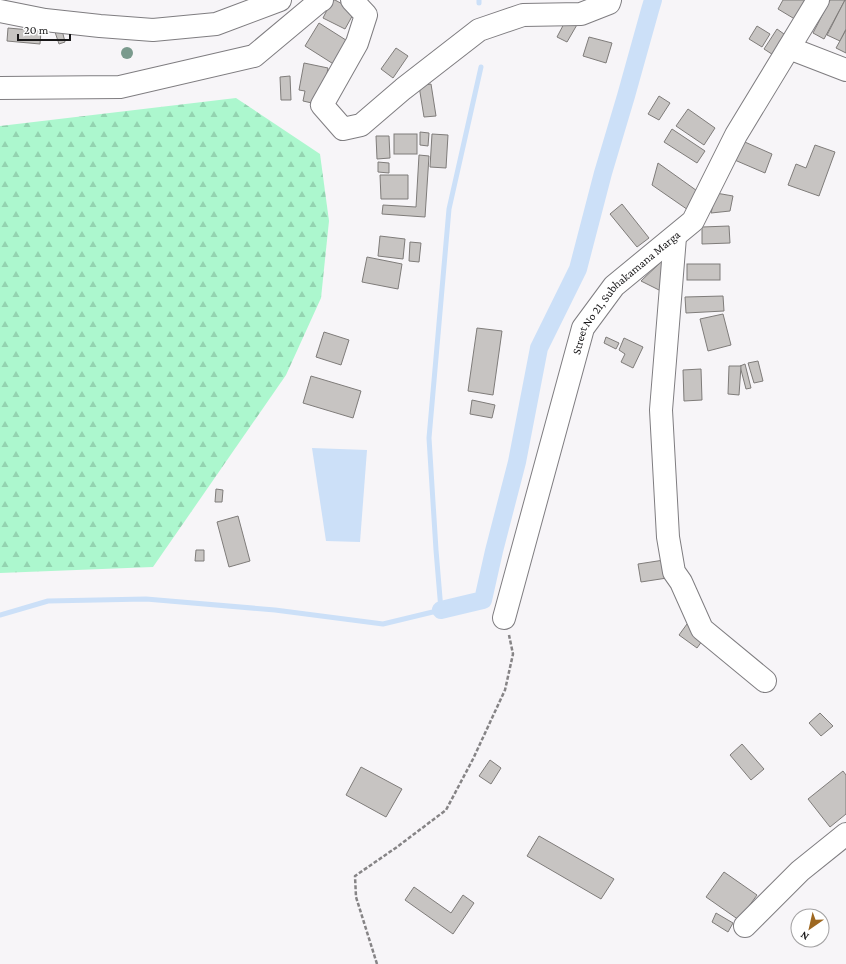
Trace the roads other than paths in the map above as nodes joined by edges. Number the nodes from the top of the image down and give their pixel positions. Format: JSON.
{"nodes":[{"id":1,"x":280,"y":0,"type":"edge"},
{"id":2,"x":321,"y":0,"type":"edge"},
{"id":3,"x":352,"y":0,"type":"edge"},
{"id":4,"x":610,"y":0,"type":"edge"},
{"id":5,"x":818,"y":0,"type":"edge"},
{"id":6,"x":0,"y":11,"type":"edge"},
{"id":7,"x":789,"y":48,"type":"junction"},
{"id":8,"x":846,"y":70,"type":"edge"},
{"id":9,"x":0,"y":88,"type":"edge"},
{"id":10,"x":675,"y":237,"type":"junction"},
{"id":11,"x":504,"y":618,"type":"road end"},
{"id":12,"x":765,"y":682,"type":"dead end"},
{"id":13,"x":846,"y":834,"type":"edge"},
{"id":14,"x":745,"y":926,"type":"dead end"}],
"edges":[{"from":1,"to":6,"type":"street"},
{"from":2,"to":9,"type":"street"},
{"from":3,"to":4,"type":"street"},
{"from":5,"to":7,"type":"street","name":"Street No 21, Subhakamana Marga"},
{"from":7,"to":8,"type":"street"},
{"from":7,"to":10,"type":"street","name":"Street No 21, Subhakamana Marga"},
{"from":10,"to":11,"type":"street","name":"Street No 21, Subhakamana Marga"},
{"from":10,"to":12,"type":"street"},
{"from":13,"to":14,"type":"street"}]}
